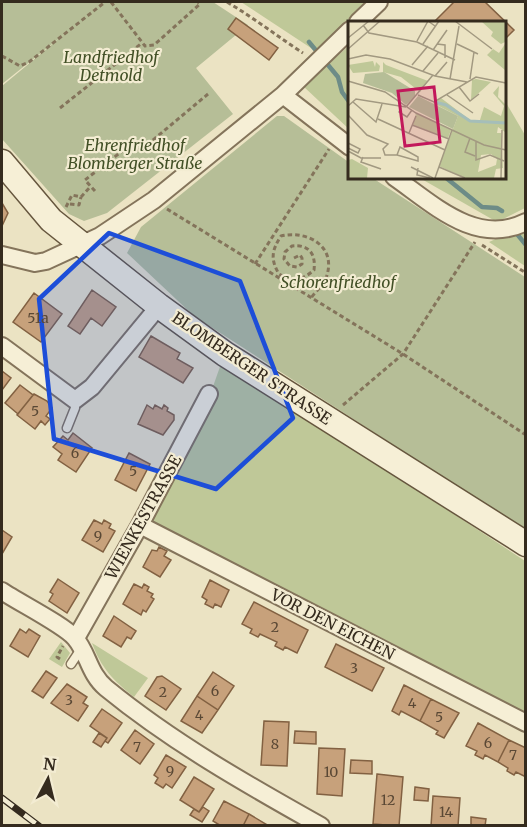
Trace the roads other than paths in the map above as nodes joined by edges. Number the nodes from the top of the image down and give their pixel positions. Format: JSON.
{"nodes":[{"id":1,"x":379,"y":2,"type":"edge"},
{"id":2,"x":359,"y":21,"type":"edge"},
{"id":3,"x":348,"y":32,"type":"edge"},
{"id":4,"x":283,"y":94,"type":"junction"},
{"id":5,"x":344,"y":145,"type":"edge"},
{"id":6,"x":2,"y":162,"type":"edge"},
{"id":7,"x":396,"y":178,"type":"edge"},
{"id":8,"x":525,"y":222,"type":"edge"},
{"id":9,"x":78,"y":244,"type":"junction"},
{"id":10,"x":2,"y":255,"type":"edge"},
{"id":11,"x":159,"y":306,"type":"junction"},
{"id":12,"x":2,"y":346,"type":"edge"},
{"id":13,"x":209,"y":394,"type":"dead end"},
{"id":14,"x":75,"y":400,"type":"junction"},
{"id":15,"x":67,"y":428,"type":"dead end"},
{"id":16,"x":140,"y":525,"type":"junction"},
{"id":17,"x":525,"y":544,"type":"edge"},
{"id":18,"x":2,"y":591,"type":"edge"},
{"id":19,"x":78,"y":644,"type":"junction"},
{"id":20,"x":71,"y":664,"type":"dead end"},
{"id":21,"x":525,"y":723,"type":"edge"},
{"id":22,"x":321,"y":825,"type":"edge"}],
"edges":[{"from":1,"to":2,"type":"street"},
{"from":3,"to":4,"type":"street"},
{"from":4,"to":5,"type":"street"},
{"from":4,"to":9,"type":"street"},
{"from":6,"to":9,"type":"street","name":"BLOMBERGER STRASSE"},
{"from":7,"to":8,"type":"street"},
{"from":9,"to":10,"type":"street"},
{"from":9,"to":11,"type":"street","name":"BLOMBERGER STRASSE"},
{"from":11,"to":14,"type":"street"},
{"from":11,"to":17,"type":"street","name":"BLOMBERGER STRASSE"},
{"from":12,"to":14,"type":"street"},
{"from":13,"to":16,"type":"street","name":"WIENKESTRASSE"},
{"from":14,"to":15,"type":"lane"},
{"from":16,"to":19,"type":"street","name":"WIENKESTRASSE"},
{"from":16,"to":21,"type":"street","name":"VOR DEN EICHEN"},
{"from":18,"to":19,"type":"street"},
{"from":19,"to":20,"type":"lane"},
{"from":19,"to":22,"type":"street"}]}
